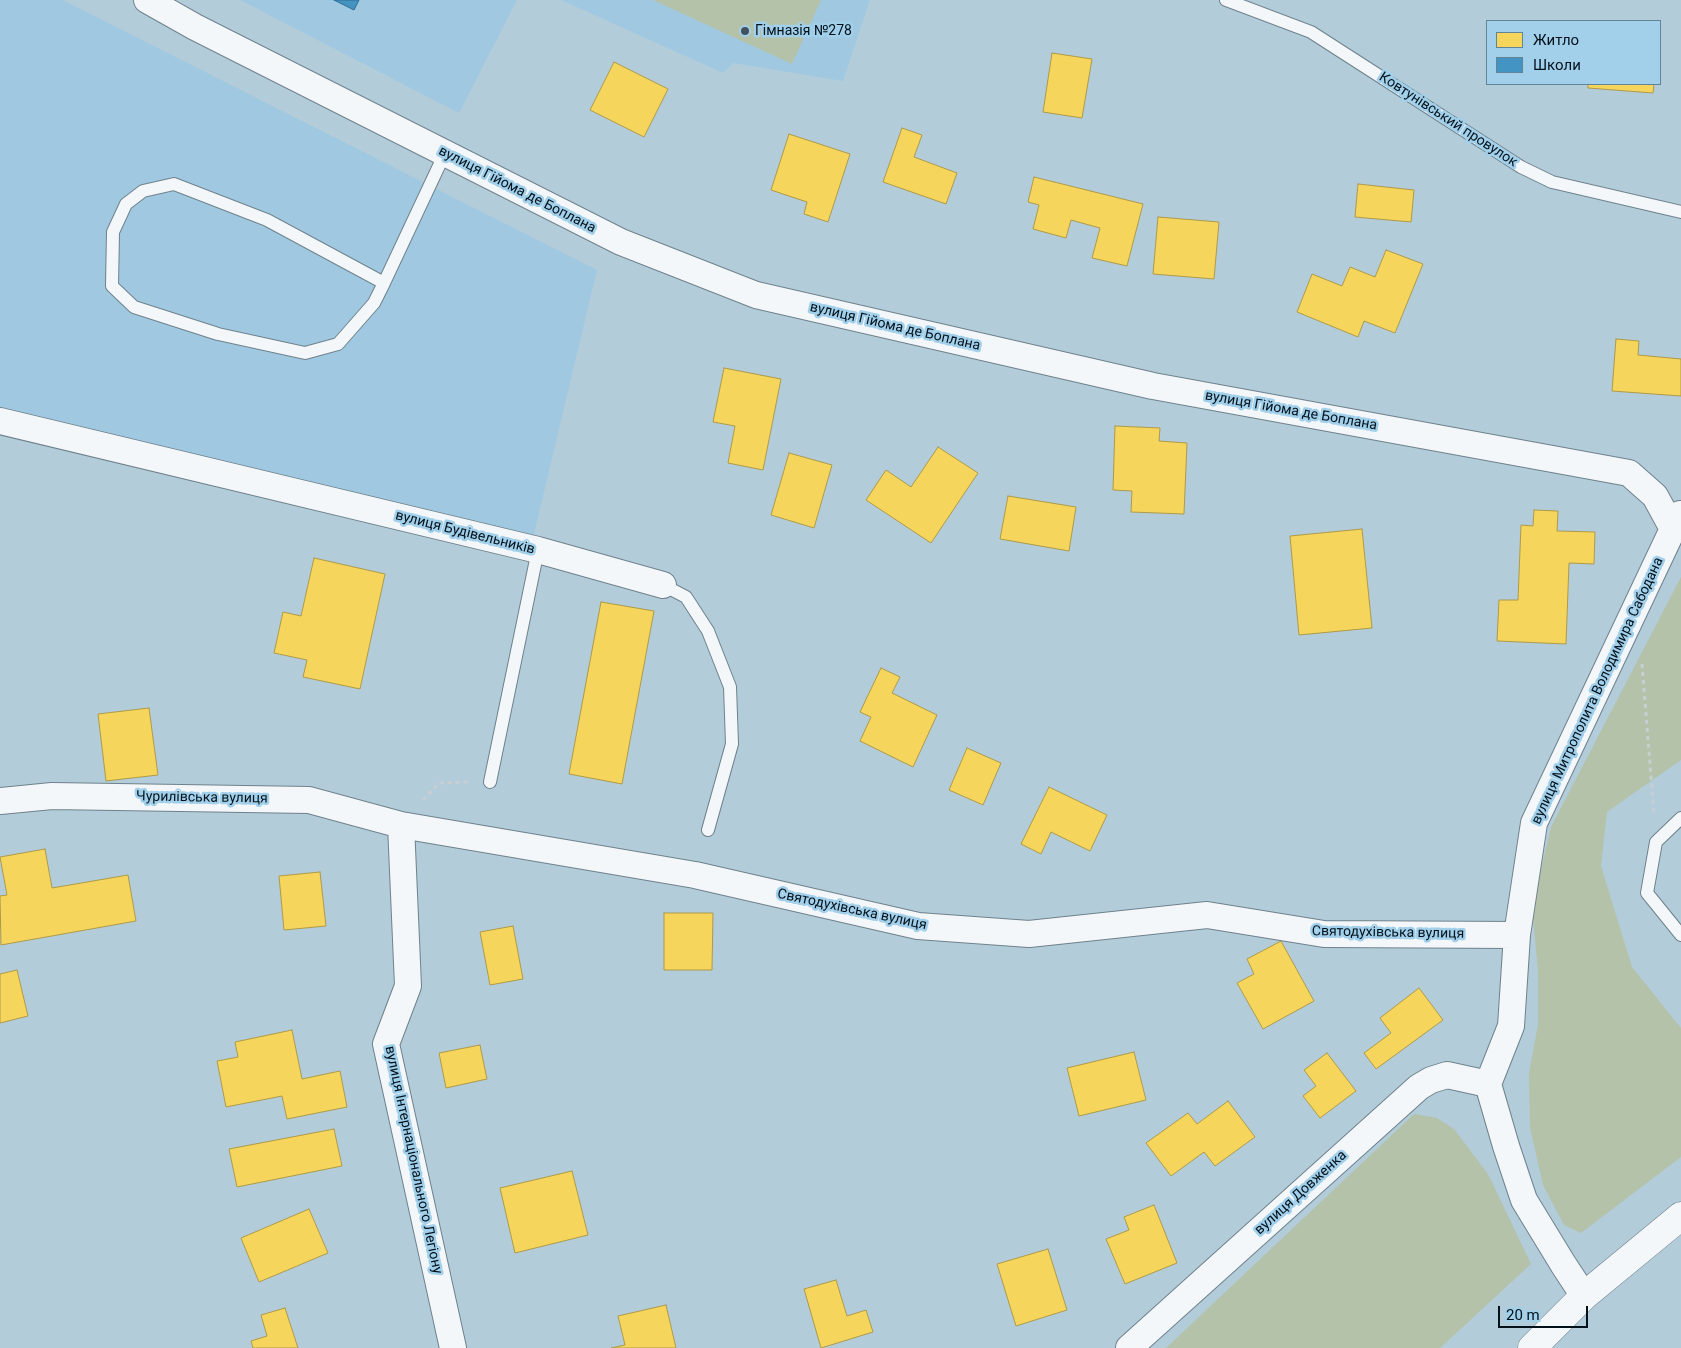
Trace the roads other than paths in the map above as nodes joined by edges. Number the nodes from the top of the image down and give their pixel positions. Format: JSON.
{"nodes":[{"id":1,"x":147,"y":0,"type":"edge"},
{"id":2,"x":1226,"y":0,"type":"edge"},
{"id":3,"x":445,"y":154,"type":"junction"},
{"id":4,"x":1681,"y":212,"type":"edge"},
{"id":5,"x":384,"y":283,"type":"junction"},
{"id":6,"x":0,"y":421,"type":"edge"},
{"id":7,"x":1677,"y":520,"type":"edge"},
{"id":8,"x":538,"y":550,"type":"junction"},
{"id":9,"x":663,"y":585,"type":"joint"},
{"id":10,"x":490,"y":782,"type":"road end"},
{"id":11,"x":0,"y":801,"type":"edge"},
{"id":12,"x":1681,"y":818,"type":"edge"},
{"id":13,"x":401,"y":825,"type":"junction"},
{"id":14,"x":708,"y":830,"type":"dead end"},
{"id":15,"x":1517,"y":935,"type":"junction"},
{"id":16,"x":1681,"y":935,"type":"edge"},
{"id":17,"x":1488,"y":1084,"type":"junction"},
{"id":18,"x":1681,"y":1216,"type":"edge"},
{"id":19,"x":1584,"y":1296,"type":"junction"},
{"id":20,"x":453,"y":1348,"type":"edge"},
{"id":21,"x":1129,"y":1348,"type":"edge"},
{"id":22,"x":1532,"y":1348,"type":"edge"}],
"edges":[{"from":1,"to":3,"type":"street","name":"вулиця Гійома де Боплана"},
{"from":2,"to":4,"type":"lane","name":"Ковтунівський провулок"},
{"from":3,"to":5,"type":"lane"},
{"from":3,"to":7,"type":"street","name":"вулиця Гійома де Боплана"},
{"from":5,"to":5,"type":"lane"},
{"from":6,"to":8,"type":"street","name":"вулиця Будівельників"},
{"from":7,"to":15,"type":"street","name":"вулиця Митрополита Володимира Сабодана"},
{"from":8,"to":9,"type":"street","name":"вулиця Будівельників"},
{"from":8,"to":10,"type":"lane"},
{"from":9,"to":14,"type":"lane","name":"вулиця Будівельників"},
{"from":11,"to":13,"type":"street","name":"Чурилівська вулиця"},
{"from":12,"to":16,"type":"lane"},
{"from":13,"to":15,"type":"street","name":"Святодухівська вулиця"},
{"from":13,"to":20,"type":"street","name":"вулиця Інтернаціонального Легіону"},
{"from":15,"to":17,"type":"street","name":"вулиця Митрополита Володимира Сабодана"},
{"from":17,"to":19,"type":"street"},
{"from":17,"to":21,"type":"street","name":"вулиця Довженка"},
{"from":18,"to":19,"type":"main road"},
{"from":19,"to":22,"type":"main road"}]}
